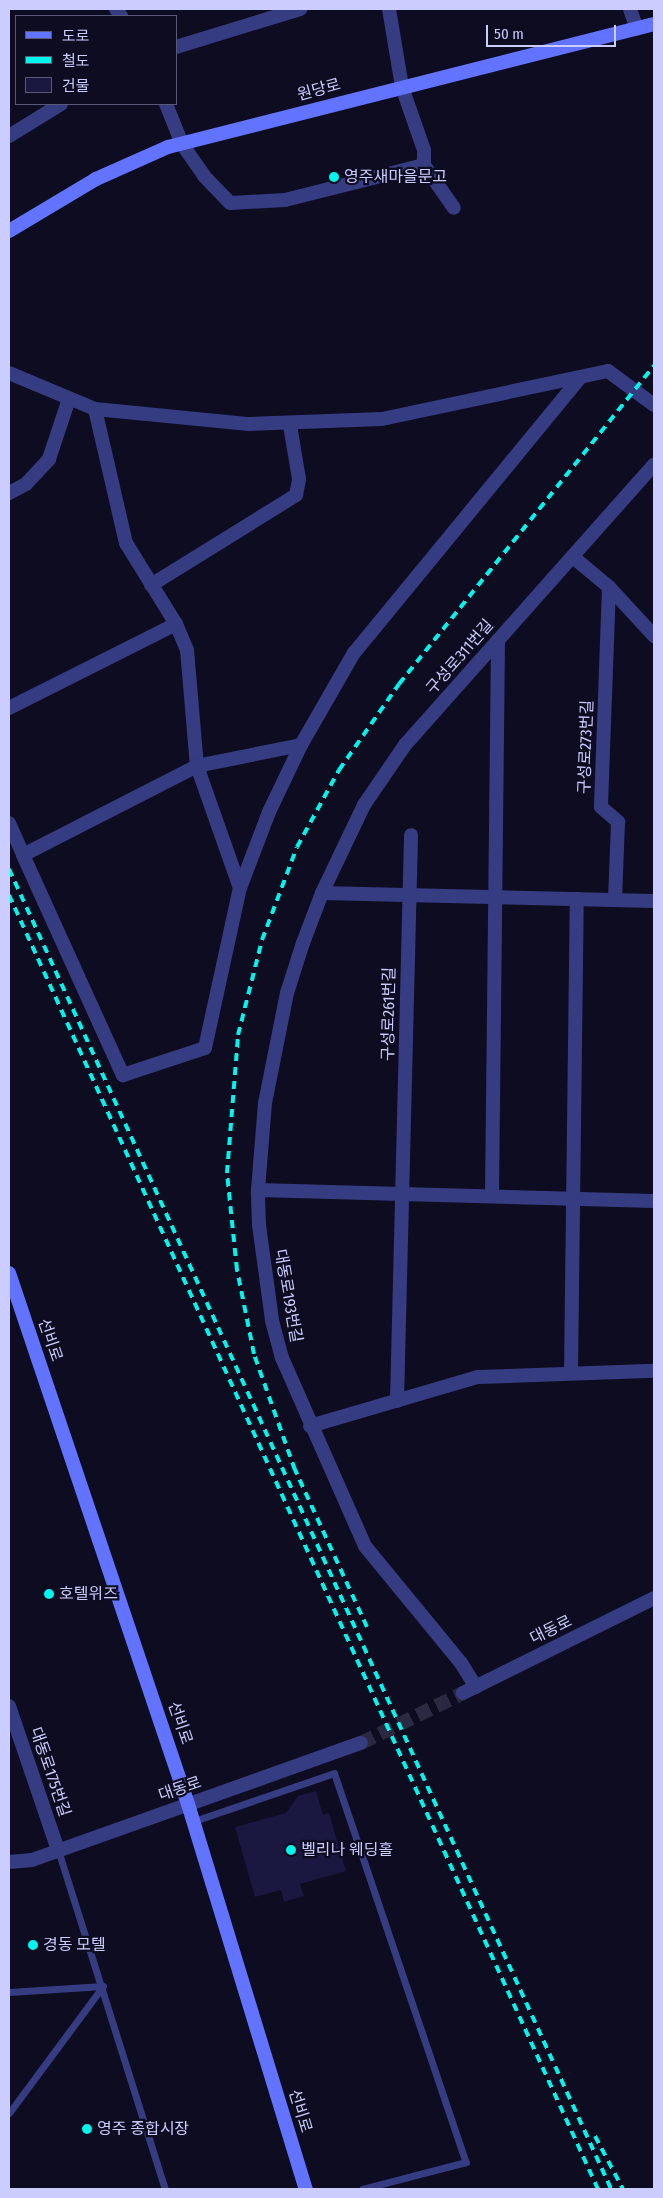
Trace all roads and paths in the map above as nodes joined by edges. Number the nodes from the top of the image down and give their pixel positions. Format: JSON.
{"nodes":[{"id":1,"x":300,"y":9,"type":"edge"},
{"id":2,"x":389,"y":9,"type":"edge"},
{"id":3,"x":630,"y":9,"type":"edge"},
{"id":4,"x":654,"y":24,"type":"edge"},
{"id":5,"x":637,"y":29,"type":"junction"},
{"id":6,"x":178,"y":46,"type":"edge"},
{"id":7,"x":402,"y":87,"type":"junction"},
{"id":8,"x":59,"y":105,"type":"edge"},
{"id":9,"x":166,"y":105,"type":"edge"},
{"id":10,"x":9,"y":136,"type":"edge"},
{"id":11,"x":182,"y":144,"type":"junction"},
{"id":12,"x":424,"y":165,"type":"junction"},
{"id":13,"x":454,"y":208,"type":"dead end"},
{"id":14,"x":10,"y":227,"type":"edge"},
{"id":15,"x":9,"y":373,"type":"edge"},
{"id":16,"x":580,"y":378,"type":"junction"},
{"id":17,"x":69,"y":400,"type":"junction"},
{"id":18,"x":654,"y":405,"type":"edge"},
{"id":19,"x":95,"y":409,"type":"junction"},
{"id":20,"x":290,"y":425,"type":"junction"},
{"id":21,"x":654,"y":465,"type":"edge"},
{"id":22,"x":9,"y":493,"type":"edge"},
{"id":23,"x":573,"y":557,"type":"junction"},
{"id":24,"x":151,"y":585,"type":"junction"},
{"id":25,"x":610,"y":588,"type":"junction"},
{"id":26,"x":176,"y":624,"type":"junction"},
{"id":27,"x":654,"y":636,"type":"edge"},
{"id":28,"x":498,"y":640,"type":"junction"},
{"id":29,"x":9,"y":708,"type":"edge"},
{"id":30,"x":301,"y":745,"type":"junction"},
{"id":31,"x":197,"y":766,"type":"junction"},
{"id":32,"x":9,"y":823,"type":"edge"},
{"id":33,"x":411,"y":836,"type":"dead end"},
{"id":34,"x":23,"y":855,"type":"junction"},
{"id":35,"x":240,"y":888,"type":"junction"},
{"id":36,"x":322,"y":893,"type":"junction"},
{"id":37,"x":410,"y":895,"type":"junction"},
{"id":38,"x":498,"y":897,"type":"junction"},
{"id":39,"x":576,"y":899,"type":"junction"},
{"id":40,"x":615,"y":900,"type":"junction"},
{"id":41,"x":654,"y":901,"type":"edge"},
{"id":42,"x":258,"y":1190,"type":"junction"},
{"id":43,"x":402,"y":1194,"type":"junction"},
{"id":44,"x":492,"y":1196,"type":"junction"},
{"id":45,"x":571,"y":1199,"type":"junction"},
{"id":46,"x":654,"y":1201,"type":"edge"},
{"id":47,"x":9,"y":1272,"type":"edge"},
{"id":48,"x":654,"y":1371,"type":"edge"},
{"id":49,"x":571,"y":1372,"type":"junction"},
{"id":50,"x":397,"y":1401,"type":"junction"},
{"id":51,"x":310,"y":1426,"type":"junction"},
{"id":52,"x":654,"y":1598,"type":"edge"},
{"id":53,"x":476,"y":1687,"type":"junction"},
{"id":54,"x":463,"y":1693,"type":"tunnel mouth"},
{"id":55,"x":10,"y":1711,"type":"edge"},
{"id":56,"x":361,"y":1743,"type":"tunnel mouth"},
{"id":57,"x":188,"y":1804,"type":"junction"},
{"id":58,"x":194,"y":1821,"type":"junction"},
{"id":59,"x":58,"y":1850,"type":"junction"},
{"id":60,"x":9,"y":1862,"type":"edge"},
{"id":61,"x":103,"y":1986,"type":"junction"},
{"id":62,"x":9,"y":1992,"type":"edge"},
{"id":63,"x":9,"y":2114,"type":"edge"},
{"id":64,"x":165,"y":2189,"type":"edge"},
{"id":65,"x":306,"y":2189,"type":"edge"},
{"id":66,"x":362,"y":2189,"type":"edge"}],
"edges":[{"from":1,"to":6,"type":"street"},
{"from":2,"to":7,"type":"street"},
{"from":3,"to":5,"type":"street"},
{"from":4,"to":5,"type":"main road","name":"원당로"},
{"from":5,"to":7,"type":"main road","name":"원당로"},
{"from":7,"to":11,"type":"main road","name":"원당로"},
{"from":7,"to":12,"type":"street"},
{"from":8,"to":10,"type":"street"},
{"from":9,"to":11,"type":"street"},
{"from":11,"to":12,"type":"street"},
{"from":11,"to":14,"type":"main road","name":"원당로"},
{"from":12,"to":13,"type":"street"},
{"from":15,"to":17,"type":"street"},
{"from":16,"to":18,"type":"street"},
{"from":16,"to":20,"type":"street"},
{"from":16,"to":30,"type":"street"},
{"from":17,"to":19,"type":"street"},
{"from":17,"to":22,"type":"street"},
{"from":19,"to":20,"type":"street"},
{"from":19,"to":24,"type":"street"},
{"from":20,"to":24,"type":"street"},
{"from":21,"to":23,"type":"street","name":"구성로311번길"},
{"from":23,"to":25,"type":"street"},
{"from":23,"to":28,"type":"street","name":"구성로311번길"},
{"from":24,"to":26,"type":"street"},
{"from":25,"to":27,"type":"street"},
{"from":25,"to":40,"type":"street","name":"구성로273번길"},
{"from":26,"to":29,"type":"street"},
{"from":26,"to":31,"type":"street"},
{"from":28,"to":36,"type":"street","name":"구성로311번길"},
{"from":28,"to":38,"type":"street"},
{"from":30,"to":31,"type":"street"},
{"from":30,"to":35,"type":"street"},
{"from":31,"to":34,"type":"street"},
{"from":31,"to":35,"type":"street"},
{"from":32,"to":34,"type":"street"},
{"from":33,"to":37,"type":"street","name":"구성로261번길"},
{"from":34,"to":35,"type":"street"},
{"from":36,"to":37,"type":"street"},
{"from":36,"to":42,"type":"street","name":"대동로193번길"},
{"from":37,"to":38,"type":"street"},
{"from":37,"to":43,"type":"street","name":"구성로261번길"},
{"from":38,"to":39,"type":"street"},
{"from":38,"to":44,"type":"street"},
{"from":39,"to":40,"type":"street"},
{"from":39,"to":45,"type":"street"},
{"from":40,"to":41,"type":"street"},
{"from":42,"to":43,"type":"street"},
{"from":42,"to":51,"type":"street","name":"대동로193번길"},
{"from":43,"to":44,"type":"street"},
{"from":43,"to":50,"type":"street","name":"구성로261번길"},
{"from":44,"to":45,"type":"street"},
{"from":45,"to":46,"type":"street"},
{"from":45,"to":49,"type":"street"},
{"from":47,"to":57,"type":"main road","name":"선비로"},
{"from":48,"to":49,"type":"street"},
{"from":49,"to":50,"type":"street"},
{"from":50,"to":51,"type":"street"},
{"from":51,"to":53,"type":"street","name":"대동로193번길"},
{"from":52,"to":53,"type":"street","name":"대동로"},
{"from":53,"to":54,"type":"street","name":"대동로"},
{"from":55,"to":59,"type":"street","name":"대동로175번길"},
{"from":56,"to":57,"type":"street","name":"대동로"},
{"from":57,"to":58,"type":"main road","name":"선비로"},
{"from":57,"to":59,"type":"street","name":"대동로"},
{"from":58,"to":65,"type":"main road","name":"선비로"},
{"from":58,"to":66,"type":"lane"},
{"from":59,"to":60,"type":"street","name":"대동로"},
{"from":59,"to":61,"type":"lane"},
{"from":61,"to":62,"type":"lane"},
{"from":61,"to":63,"type":"lane"},
{"from":61,"to":64,"type":"lane"}]}
